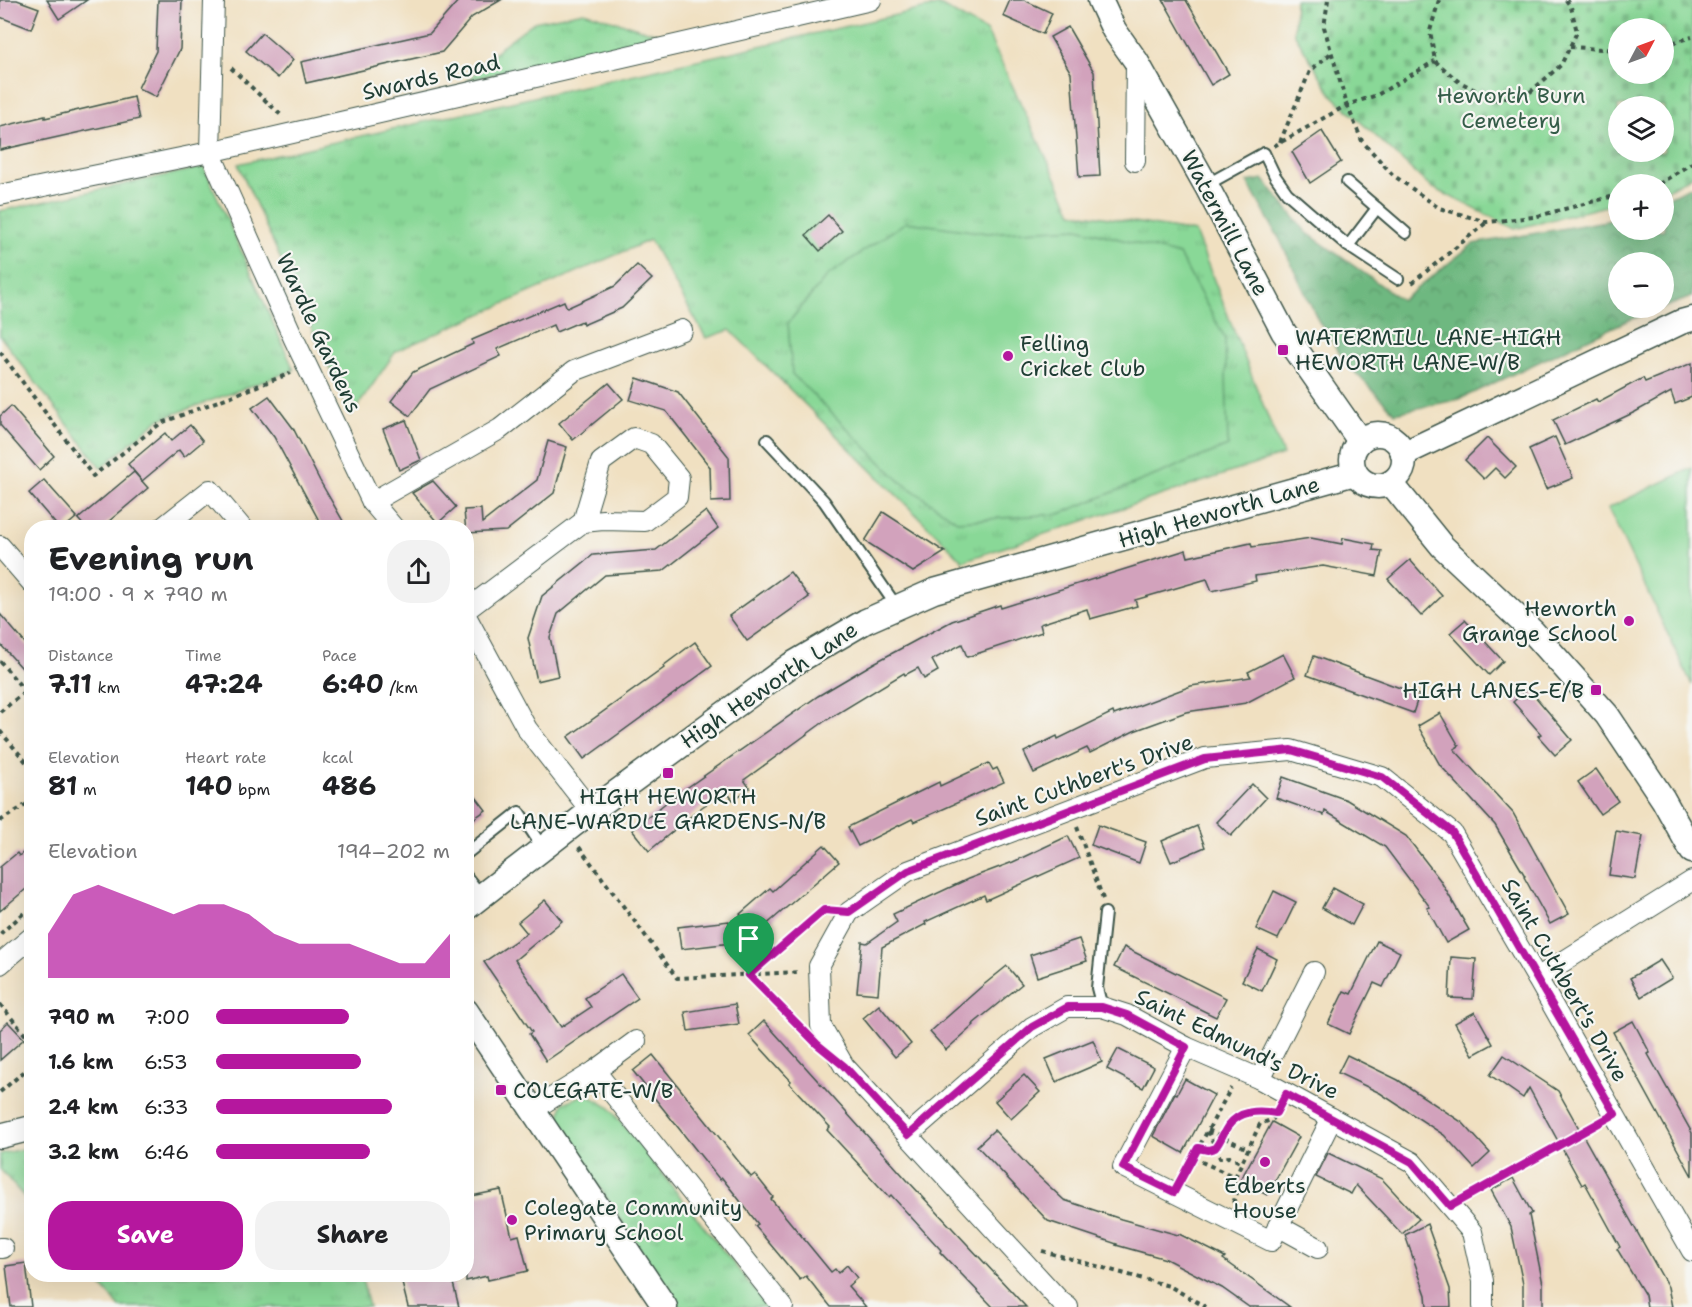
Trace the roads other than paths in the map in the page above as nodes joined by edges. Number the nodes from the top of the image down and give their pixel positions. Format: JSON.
{"nodes":[{"id":1,"x":214,"y":0,"type":"edge"},
{"id":2,"x":871,"y":0,"type":"edge"},
{"id":3,"x":1100,"y":0,"type":"edge"},
{"id":4,"x":1136,"y":62,"type":"junction"},
{"id":5,"x":210,"y":152,"type":"junction"},
{"id":6,"x":1135,"y":161,"type":"dead end"},
{"id":7,"x":1347,"y":182,"type":"dead end"},
{"id":8,"x":1206,"y":185,"type":"junction"},
{"id":9,"x":0,"y":195,"type":"edge"},
{"id":10,"x":1377,"y":208,"type":"junction"},
{"id":11,"x":1406,"y":233,"type":"dead end"},
{"id":12,"x":1348,"y":246,"type":"junction"},
{"id":13,"x":1398,"y":279,"type":"road end"},
{"id":14,"x":1692,"y":320,"type":"edge"},
{"id":15,"x":682,"y":330,"type":"dead end"},
{"id":16,"x":767,"y":440,"type":"dead end"},
{"id":17,"x":1360,"y":441,"type":"junction"},
{"id":18,"x":1403,"y":454,"type":"junction"},
{"id":19,"x":1355,"y":473,"type":"junction"},
{"id":20,"x":1391,"y":483,"type":"junction"},
{"id":21,"x":372,"y":502,"type":"junction"},
{"id":22,"x":172,"y":520,"type":"edge"},
{"id":23,"x":235,"y":520,"type":"edge"},
{"id":24,"x":387,"y":520,"type":"edge"},
{"id":25,"x":583,"y":522,"type":"junction"},
{"id":26,"x":0,"y":546,"type":"edge"},
{"id":27,"x":24,"y":574,"type":"edge"},
{"id":28,"x":474,"y":604,"type":"edge"},
{"id":29,"x":897,"y":606,"type":"junction"},
{"id":30,"x":474,"y":631,"type":"edge"},
{"id":31,"x":591,"y":811,"type":"junction"},
{"id":32,"x":474,"y":848,"type":"edge"},
{"id":33,"x":543,"y":848,"type":"junction"},
{"id":34,"x":1692,"y":851,"type":"edge"},
{"id":35,"x":1692,"y":881,"type":"edge"},
{"id":36,"x":474,"y":902,"type":"edge"},
{"id":37,"x":1105,"y":913,"type":"road end"},
{"id":38,"x":24,"y":944,"type":"edge"},
{"id":39,"x":0,"y":964,"type":"edge"},
{"id":40,"x":1314,"y":972,"type":"dead end"},
{"id":41,"x":1538,"y":978,"type":"junction"},
{"id":42,"x":1102,"y":1007,"type":"junction"},
{"id":43,"x":474,"y":1023,"type":"edge"},
{"id":44,"x":636,"y":1041,"type":"dead end"},
{"id":45,"x":1186,"y":1047,"type":"junction"},
{"id":46,"x":595,"y":1071,"type":"junction"},
{"id":47,"x":1260,"y":1079,"type":"junction"},
{"id":48,"x":534,"y":1109,"type":"junction"},
{"id":49,"x":1332,"y":1118,"type":"junction"},
{"id":50,"x":24,"y":1130,"type":"edge"},
{"id":51,"x":908,"y":1135,"type":"junction"},
{"id":52,"x":0,"y":1136,"type":"edge"},
{"id":53,"x":1278,"y":1226,"type":"junction"},
{"id":54,"x":1318,"y":1248,"type":"dead end"},
{"id":55,"x":1692,"y":1251,"type":"edge"},
{"id":56,"x":665,"y":1307,"type":"edge"},
{"id":57,"x":783,"y":1307,"type":"edge"},
{"id":58,"x":1068,"y":1307,"type":"edge"},
{"id":59,"x":1483,"y":1307,"type":"edge"}],
"edges":[{"from":1,"to":5,"type":"street"},
{"from":2,"to":5,"type":"street","name":"Swards Road"},
{"from":3,"to":4,"type":"street","name":"Watermill Lane"},
{"from":4,"to":6,"type":"street"},
{"from":4,"to":8,"type":"street","name":"Watermill Lane"},
{"from":5,"to":9,"type":"street","name":"Swards Road"},
{"from":5,"to":21,"type":"street","name":"Wardle Gardens"},
{"from":7,"to":10,"type":"lane"},
{"from":8,"to":12,"type":"lane"},
{"from":8,"to":17,"type":"street","name":"Watermill Lane"},
{"from":10,"to":11,"type":"lane"},
{"from":10,"to":12,"type":"lane"},
{"from":12,"to":13,"type":"lane"},
{"from":14,"to":18,"type":"street"},
{"from":15,"to":21,"type":"street"},
{"from":16,"to":29,"type":"lane"},
{"from":17,"to":18,"type":"street"},
{"from":17,"to":19,"type":"street"},
{"from":18,"to":20,"type":"street"},
{"from":19,"to":20,"type":"street"},
{"from":19,"to":29,"type":"street","name":"High Heworth Lane"},
{"from":20,"to":34,"type":"street"},
{"from":21,"to":24,"type":"street","name":"Wardle Gardens"},
{"from":22,"to":23,"type":"street"},
{"from":25,"to":25,"type":"street"},
{"from":25,"to":28,"type":"street"},
{"from":26,"to":27,"type":"street"},
{"from":29,"to":31,"type":"street","name":"High Heworth Lane"},
{"from":30,"to":31,"type":"street"},
{"from":31,"to":33,"type":"street","name":"High Heworth Lane"},
{"from":32,"to":33,"type":"lane"},
{"from":33,"to":36,"type":"street","name":"High Heworth Lane"},
{"from":35,"to":41,"type":"street"},
{"from":37,"to":42,"type":"lane"},
{"from":38,"to":39,"type":"street"},
{"from":40,"to":47,"type":"street"},
{"from":41,"to":51,"type":"street","name":"Saint Cuthbert's Drive"},
{"from":41,"to":55,"type":"street","name":"Saint Cuthbert's Drive"},
{"from":42,"to":45,"type":"street","name":"Saint Edmund's Drive"},
{"from":42,"to":51,"type":"street","name":"Saint Edmund's Drive"},
{"from":43,"to":48,"type":"street"},
{"from":44,"to":46,"type":"street"},
{"from":45,"to":47,"type":"street","name":"Saint Edmund's Drive"},
{"from":45,"to":53,"type":"street"},
{"from":46,"to":48,"type":"street"},
{"from":46,"to":57,"type":"street"},
{"from":47,"to":49,"type":"street","name":"Saint Edmund's Drive"},
{"from":48,"to":56,"type":"street"},
{"from":49,"to":53,"type":"street"},
{"from":49,"to":59,"type":"street","name":"Saint Edmund's Drive"},
{"from":50,"to":52,"type":"street"},
{"from":51,"to":58,"type":"street","name":"Saint Cuthbert's Drive"},
{"from":53,"to":54,"type":"street"}]}
